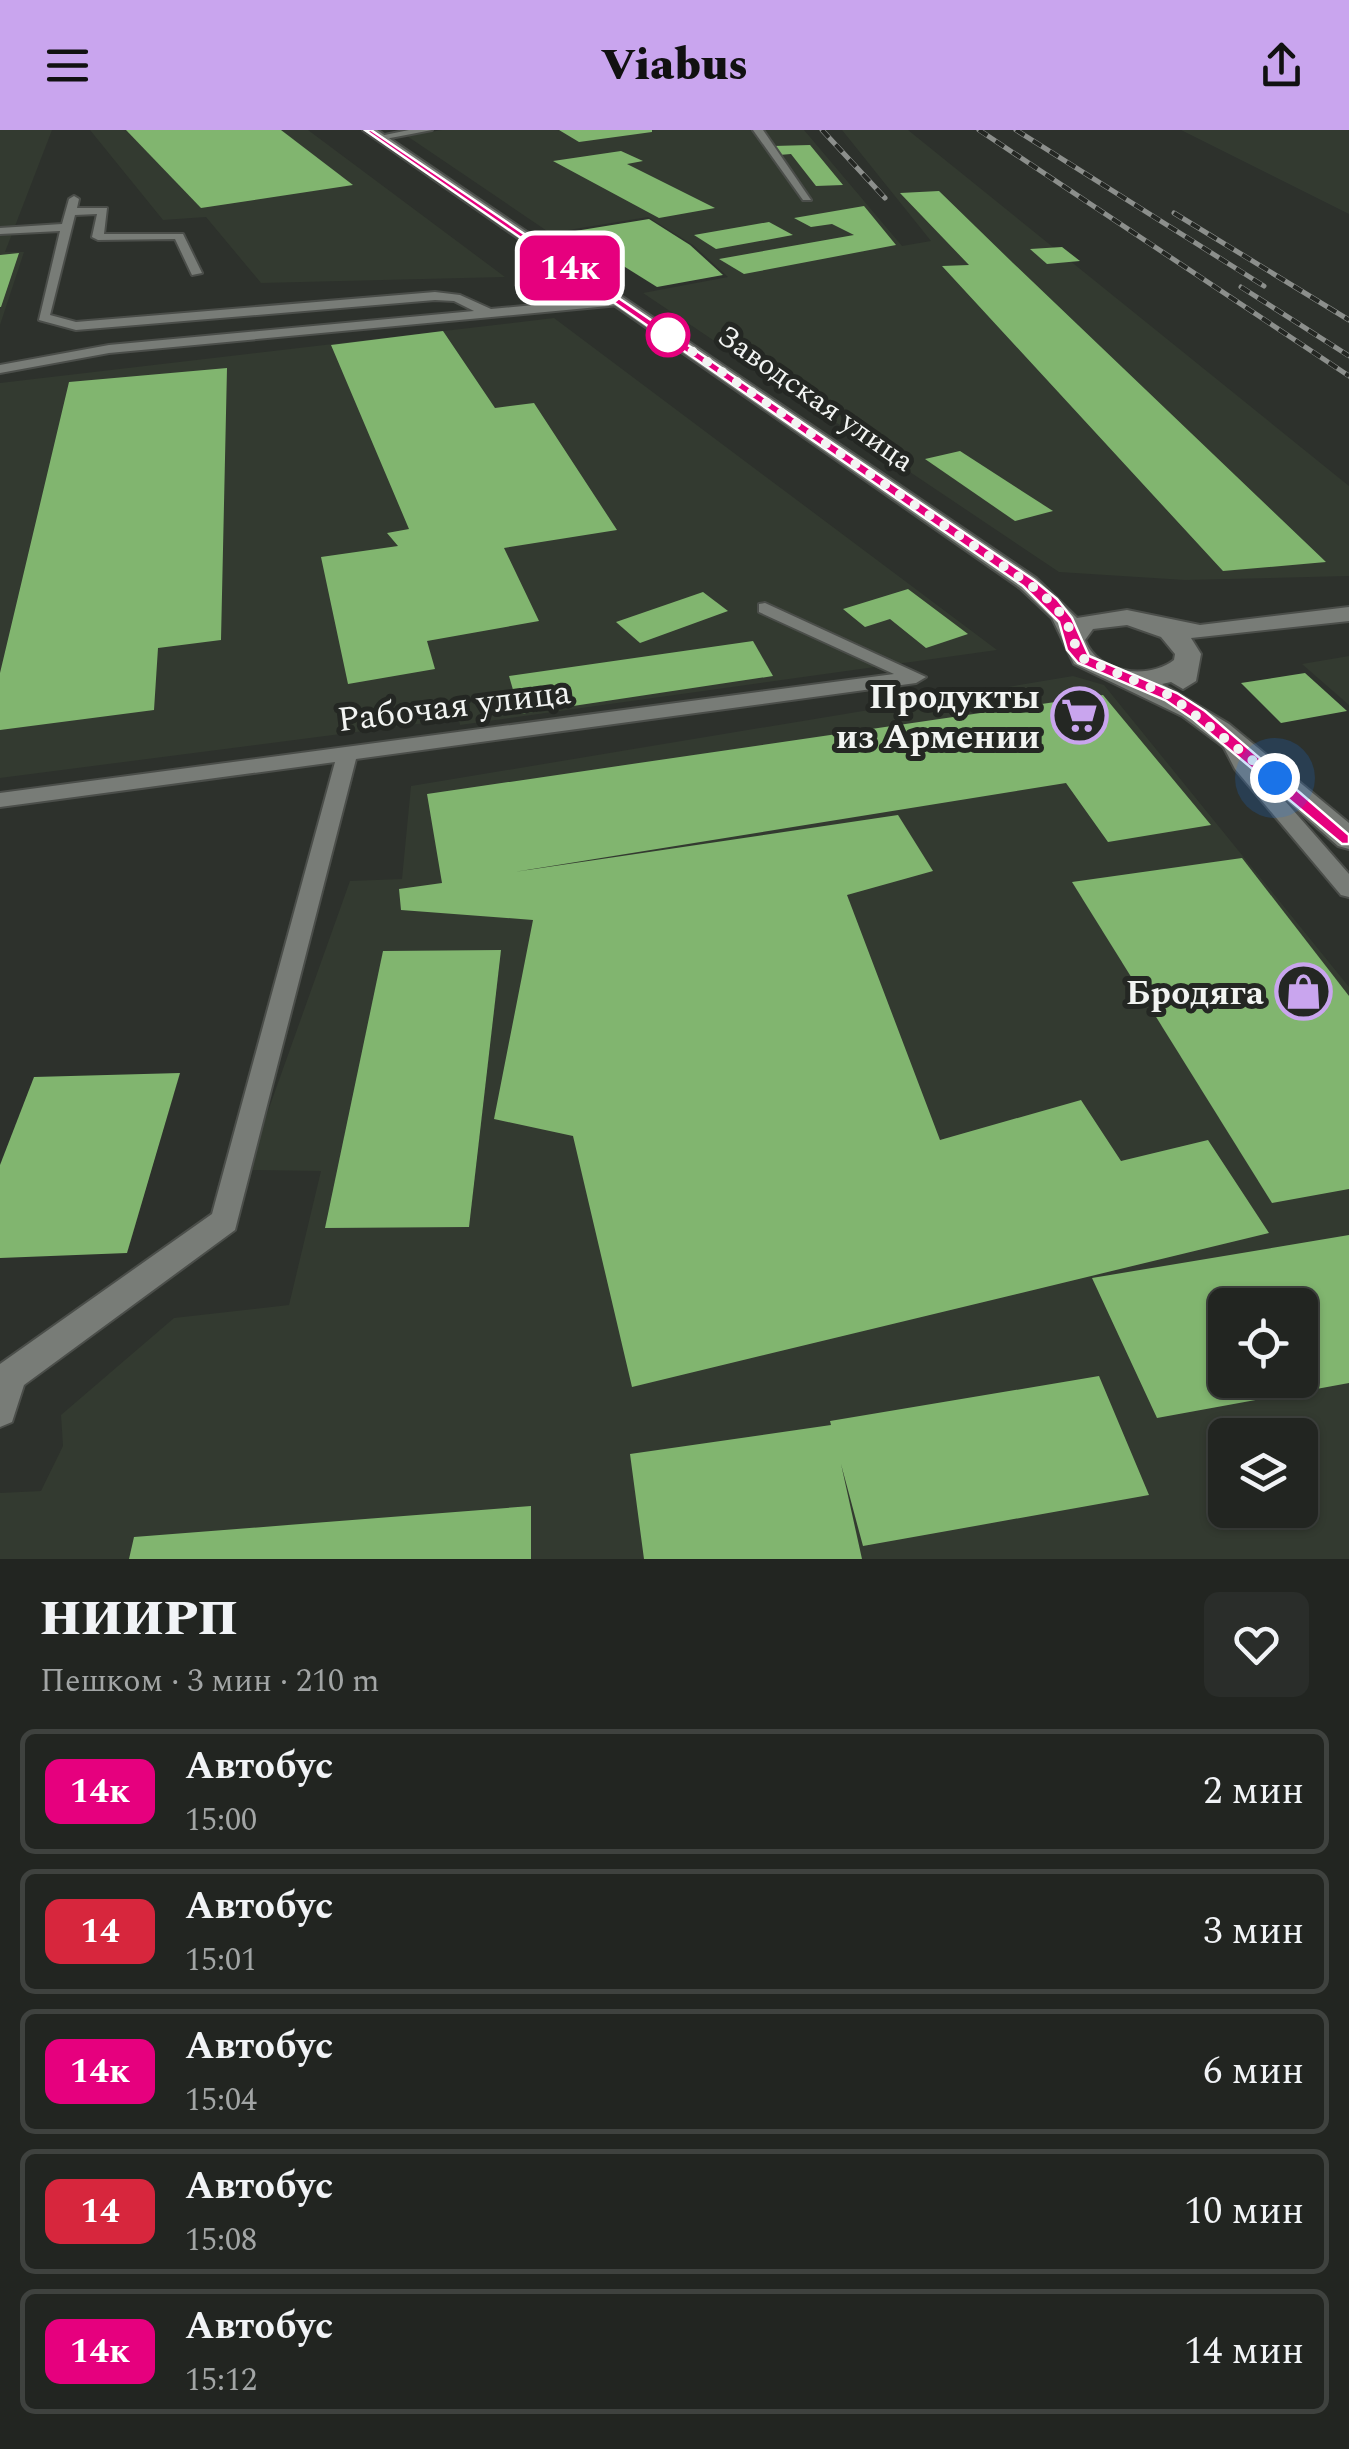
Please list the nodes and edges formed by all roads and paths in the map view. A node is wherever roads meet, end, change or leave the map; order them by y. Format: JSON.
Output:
{"nodes":[{"id":1,"x":427,"y":130,"type":"edge"},
{"id":2,"x":758,"y":130,"type":"edge"},
{"id":3,"x":374,"y":134,"type":"edge"},
{"id":4,"x":807,"y":198,"type":"dead end"},
{"id":5,"x":67,"y":227,"type":"junction"},
{"id":6,"x":0,"y":231,"type":"edge"},
{"id":7,"x":196,"y":273,"type":"dead end"},
{"id":8,"x":619,"y":302,"type":"junction"},
{"id":9,"x":489,"y":313,"type":"junction"},
{"id":10,"x":109,"y":349,"type":"junction"},
{"id":11,"x":0,"y":352,"type":"edge"},
{"id":12,"x":0,"y":369,"type":"edge"},
{"id":13,"x":1028,"y":583,"type":"junction"},
{"id":14,"x":765,"y":608,"type":"dead end"},
{"id":15,"x":1349,"y":614,"type":"edge"},
{"id":16,"x":1128,"y":618,"type":"junction"},
{"id":17,"x":1162,"y":627,"type":"junction"},
{"id":18,"x":1244,"y":628,"type":"junction"},
{"id":19,"x":1073,"y":640,"type":"junction"},
{"id":20,"x":1187,"y":658,"type":"junction"},
{"id":21,"x":1113,"y":674,"type":"junction"},
{"id":22,"x":1199,"y":715,"type":"junction"},
{"id":23,"x":1230,"y":740,"type":"junction"},
{"id":24,"x":348,"y":751,"type":"junction"},
{"id":25,"x":0,"y":800,"type":"edge"},
{"id":26,"x":1349,"y":839,"type":"edge"},
{"id":27,"x":1349,"y":889,"type":"edge"},
{"id":28,"x":5,"y":1379,"type":"edge"},
{"id":29,"x":0,"y":1411,"type":"edge"}],
"edges":[{"from":1,"to":3,"type":"lane"},
{"from":2,"to":4,"type":"lane"},
{"from":3,"to":8,"type":"street","name":"Заводская улица"},
{"from":5,"to":6,"type":"lane"},
{"from":5,"to":7,"type":"lane"},
{"from":5,"to":9,"type":"lane"},
{"from":8,"to":9,"type":"lane"},
{"from":8,"to":13,"type":"street","name":"Заводская улица"},
{"from":9,"to":10,"type":"lane"},
{"from":10,"to":11,"type":"lane"},
{"from":10,"to":12,"type":"lane"},
{"from":13,"to":16,"type":"street","name":"Заводская улица"},
{"from":13,"to":19,"type":"street","name":"Заводская улица"},
{"from":14,"to":24,"type":"lane","name":"Рабочая улица"},
{"from":15,"to":18,"type":"street"},
{"from":16,"to":17,"type":"street","name":"Заводская улица"},
{"from":16,"to":19,"type":"street"},
{"from":17,"to":18,"type":"street","name":"Заводская улица"},
{"from":17,"to":20,"type":"street"},
{"from":18,"to":20,"type":"street"},
{"from":19,"to":21,"type":"street","name":"Заводская улица"},
{"from":20,"to":21,"type":"street"},
{"from":20,"to":22,"type":"street"},
{"from":21,"to":22,"type":"street","name":"Заводская улица"},
{"from":22,"to":23,"type":"street","name":"Заводская улица"},
{"from":23,"to":26,"type":"street","name":"Заводская улица"},
{"from":23,"to":27,"type":"lane"},
{"from":24,"to":25,"type":"lane","name":"Рабочая улица"},
{"from":24,"to":28,"type":"lane"},
{"from":28,"to":29,"type":"lane"}]}
